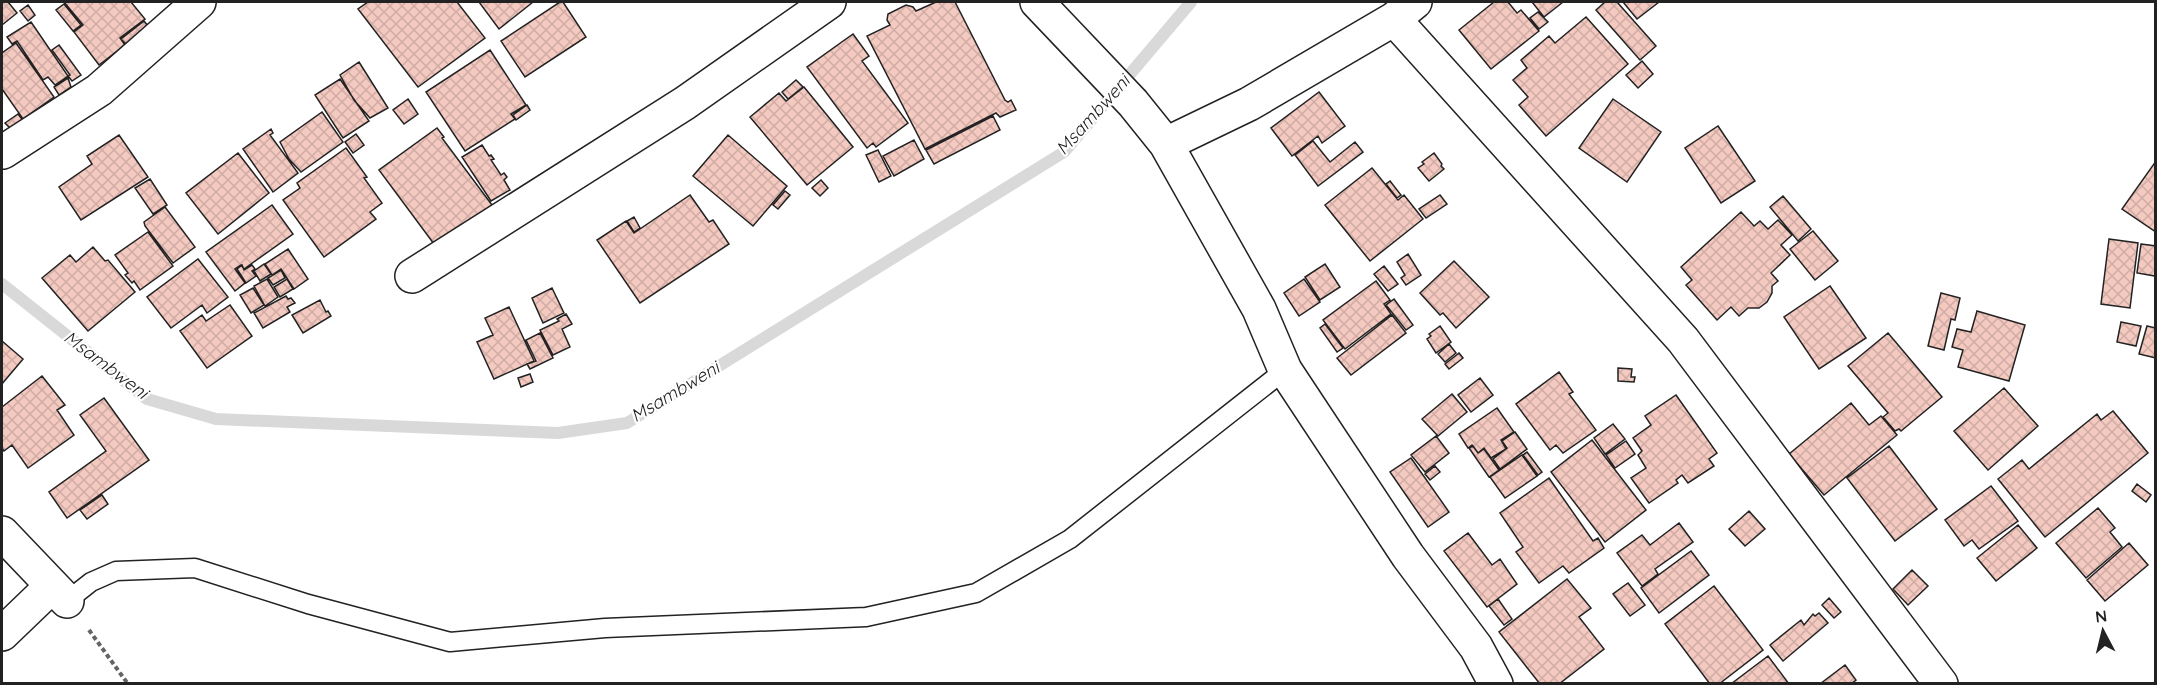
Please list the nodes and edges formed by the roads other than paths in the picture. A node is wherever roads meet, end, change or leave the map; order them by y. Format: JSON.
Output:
{"nodes":[{"id":1,"x":199,"y":2,"type":"edge"},
{"id":2,"x":829,"y":2,"type":"edge"},
{"id":3,"x":1036,"y":2,"type":"edge"},
{"id":4,"x":1404,"y":10,"type":"edge"},
{"id":5,"x":1166,"y":144,"type":"junction"},
{"id":6,"x":3,"y":152,"type":"dead end"},
{"id":7,"x":412,"y":276,"type":"dead end"},
{"id":8,"x":1285,"y":370,"type":"junction"},
{"id":9,"x":2,"y":533,"type":"edge"},
{"id":10,"x":60,"y":593,"type":"junction"},
{"id":11,"x":2,"y":634,"type":"edge"},
{"id":12,"x":1496,"y":684,"type":"edge"},
{"id":13,"x":1941,"y":684,"type":"edge"}],
"edges":[{"from":1,"to":6,"type":"street"},
{"from":2,"to":7,"type":"street"},
{"from":3,"to":5,"type":"street"},
{"from":4,"to":5,"type":"street"},
{"from":4,"to":13,"type":"street"},
{"from":5,"to":8,"type":"street"},
{"from":8,"to":10,"type":"lane"},
{"from":8,"to":12,"type":"street"},
{"from":9,"to":10,"type":"street"},
{"from":10,"to":11,"type":"street"}]}
